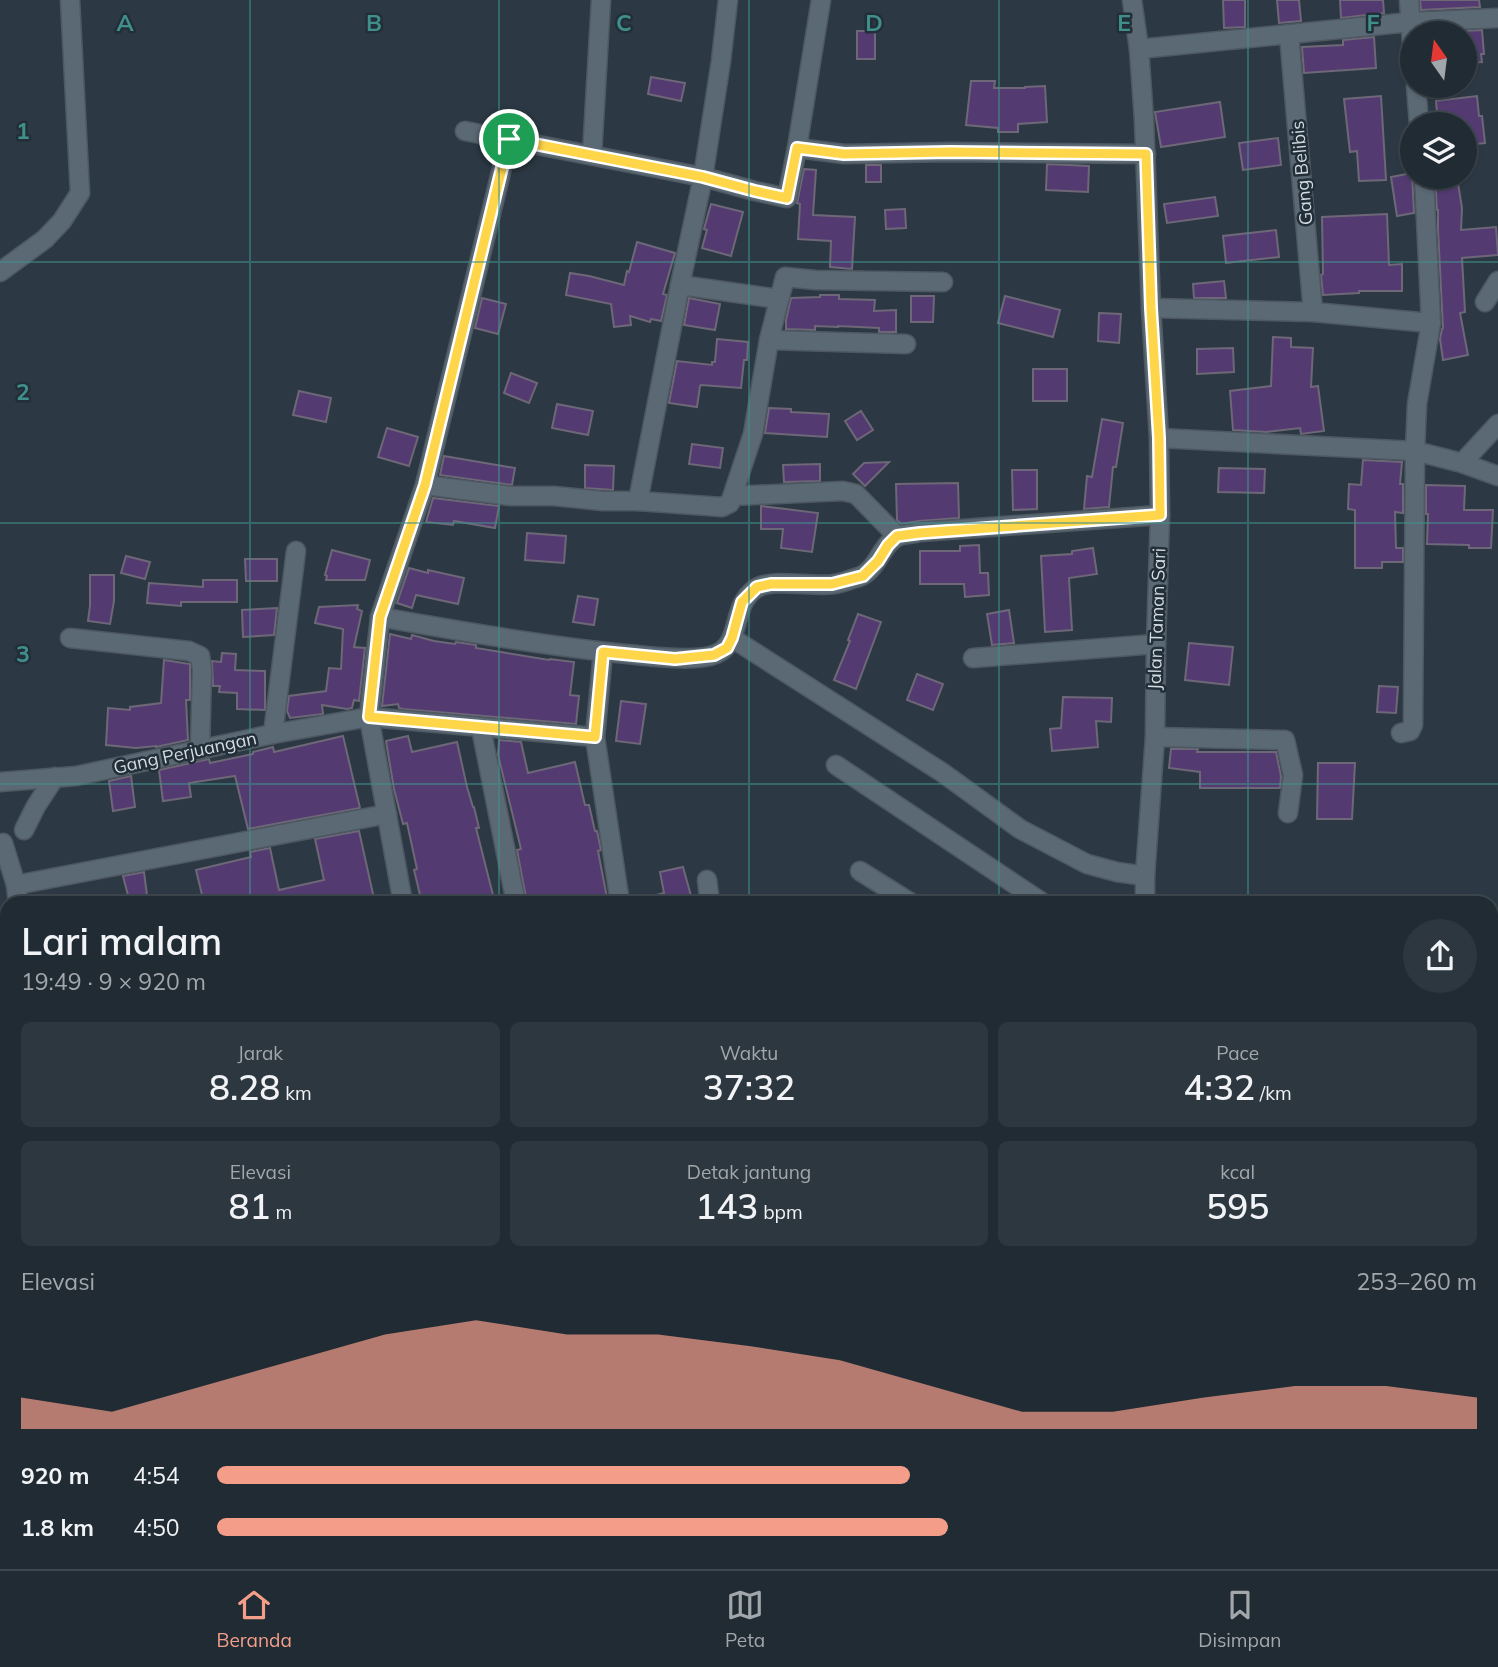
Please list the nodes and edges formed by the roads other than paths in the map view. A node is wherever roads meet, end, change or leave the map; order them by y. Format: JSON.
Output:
{"nodes":[{"id":1,"x":70,"y":0,"type":"edge"},
{"id":2,"x":601,"y":0,"type":"edge"},
{"id":3,"x":728,"y":0,"type":"edge"},
{"id":4,"x":821,"y":0,"type":"edge"},
{"id":5,"x":1132,"y":0,"type":"edge"},
{"id":6,"x":1409,"y":0,"type":"edge"},
{"id":7,"x":1498,"y":18,"type":"edge"},
{"id":8,"x":1410,"y":21,"type":"edge"},
{"id":9,"x":1432,"y":21,"type":"edge"},
{"id":10,"x":1400,"y":23,"type":"edge"},
{"id":11,"x":1289,"y":34,"type":"junction"},
{"id":12,"x":1139,"y":49,"type":"junction"},
{"id":13,"x":465,"y":131,"type":"dead end"},
{"id":14,"x":509,"y":139,"type":"junction"},
{"id":15,"x":797,"y":148,"type":"junction"},
{"id":16,"x":1146,"y":154,"type":"junction"},
{"id":17,"x":592,"y":155,"type":"junction"},
{"id":18,"x":703,"y":177,"type":"junction"},
{"id":19,"x":1425,"y":189,"type":"edge"},
{"id":20,"x":0,"y":272,"type":"edge"},
{"id":21,"x":1498,"y":281,"type":"edge"},
{"id":22,"x":943,"y":282,"type":"dead end"},
{"id":23,"x":680,"y":285,"type":"junction"},
{"id":24,"x":779,"y":299,"type":"junction"},
{"id":25,"x":1485,"y":302,"type":"dead end"},
{"id":26,"x":1151,"y":308,"type":"junction"},
{"id":27,"x":1314,"y":312,"type":"junction"},
{"id":28,"x":1431,"y":323,"type":"junction"},
{"id":29,"x":769,"y":340,"type":"junction"},
{"id":30,"x":906,"y":344,"type":"dead end"},
{"id":31,"x":1498,"y":424,"type":"edge"},
{"id":32,"x":1159,"y":438,"type":"junction"},
{"id":33,"x":1415,"y":451,"type":"junction"},
{"id":34,"x":1462,"y":463,"type":"junction"},
{"id":35,"x":1498,"y":477,"type":"edge"},
{"id":36,"x":425,"y":485,"type":"junction"},
{"id":37,"x":733,"y":496,"type":"junction"},
{"id":38,"x":638,"y":501,"type":"junction"},
{"id":39,"x":1160,"y":515,"type":"junction"},
{"id":40,"x":897,"y":536,"type":"junction"},
{"id":41,"x":296,"y":551,"type":"dead end"},
{"id":42,"x":380,"y":617,"type":"junction"},
{"id":43,"x":70,"y":638,"type":"dead end"},
{"id":44,"x":732,"y":638,"type":"junction"},
{"id":45,"x":1156,"y":645,"type":"junction"},
{"id":46,"x":603,"y":652,"type":"junction"},
{"id":47,"x":973,"y":658,"type":"dead end"},
{"id":48,"x":369,"y":717,"type":"junction"},
{"id":49,"x":481,"y":728,"type":"junction"},
{"id":50,"x":1401,"y":733,"type":"dead end"},
{"id":51,"x":273,"y":734,"type":"junction"},
{"id":52,"x":595,"y":737,"type":"junction"},
{"id":53,"x":1155,"y":737,"type":"junction"},
{"id":54,"x":200,"y":750,"type":"junction"},
{"id":55,"x":836,"y":765,"type":"dead end"},
{"id":56,"x":55,"y":777,"type":"junction"},
{"id":57,"x":0,"y":782,"type":"edge"},
{"id":58,"x":1288,"y":813,"type":"dead end"},
{"id":59,"x":387,"y":814,"type":"junction"},
{"id":60,"x":24,"y":830,"type":"dead end"},
{"id":61,"x":3,"y":843,"type":"dead end"},
{"id":62,"x":860,"y":871,"type":"dead end"},
{"id":63,"x":1145,"y":876,"type":"junction"},
{"id":64,"x":707,"y":880,"type":"dead end"},
{"id":65,"x":17,"y":894,"type":"edge"},
{"id":66,"x":402,"y":896,"type":"edge"},
{"id":67,"x":515,"y":896,"type":"edge"},
{"id":68,"x":619,"y":896,"type":"edge"},
{"id":69,"x":709,"y":896,"type":"edge"},
{"id":70,"x":900,"y":896,"type":"edge"},
{"id":71,"x":1032,"y":896,"type":"edge"},
{"id":72,"x":1145,"y":896,"type":"edge"}],
"edges":[{"from":1,"to":20,"type":"street"},
{"from":2,"to":17,"type":"street"},
{"from":3,"to":18,"type":"street"},
{"from":4,"to":15,"type":"street"},
{"from":5,"to":12,"type":"street","name":"Jalan Taman Sari"},
{"from":6,"to":8,"type":"street"},
{"from":7,"to":9,"type":"street"},
{"from":10,"to":11,"type":"street"},
{"from":11,"to":12,"type":"street"},
{"from":11,"to":27,"type":"street","name":"Gang Belibis"},
{"from":12,"to":16,"type":"street","name":"Jalan Taman Sari"},
{"from":13,"to":14,"type":"street"},
{"from":14,"to":17,"type":"street"},
{"from":14,"to":36,"type":"street"},
{"from":15,"to":16,"type":"street"},
{"from":15,"to":18,"type":"street"},
{"from":16,"to":26,"type":"street","name":"Jalan Taman Sari"},
{"from":17,"to":18,"type":"street"},
{"from":18,"to":23,"type":"street"},
{"from":19,"to":28,"type":"street"},
{"from":21,"to":25,"type":"street"},
{"from":22,"to":24,"type":"street"},
{"from":23,"to":24,"type":"street"},
{"from":23,"to":38,"type":"street"},
{"from":24,"to":29,"type":"street"},
{"from":26,"to":27,"type":"street"},
{"from":26,"to":32,"type":"street","name":"Jalan Taman Sari"},
{"from":27,"to":28,"type":"street"},
{"from":28,"to":33,"type":"street"},
{"from":29,"to":30,"type":"street"},
{"from":29,"to":37,"type":"street"},
{"from":31,"to":34,"type":"street"},
{"from":32,"to":33,"type":"street"},
{"from":32,"to":39,"type":"street","name":"Jalan Taman Sari"},
{"from":33,"to":34,"type":"street"},
{"from":33,"to":50,"type":"street"},
{"from":34,"to":35,"type":"street"},
{"from":36,"to":38,"type":"street"},
{"from":36,"to":42,"type":"street"},
{"from":37,"to":38,"type":"street"},
{"from":37,"to":40,"type":"street"},
{"from":39,"to":40,"type":"street"},
{"from":39,"to":45,"type":"street","name":"Jalan Taman Sari"},
{"from":40,"to":44,"type":"street"},
{"from":41,"to":51,"type":"street"},
{"from":42,"to":46,"type":"street"},
{"from":42,"to":48,"type":"street"},
{"from":43,"to":54,"type":"street"},
{"from":44,"to":46,"type":"street"},
{"from":44,"to":63,"type":"street"},
{"from":45,"to":47,"type":"street"},
{"from":45,"to":53,"type":"street","name":"Jalan Taman Sari"},
{"from":46,"to":52,"type":"street"},
{"from":48,"to":49,"type":"street","name":"Gang Perjuangan"},
{"from":48,"to":51,"type":"street","name":"Gang Perjuangan"},
{"from":48,"to":59,"type":"street"},
{"from":49,"to":52,"type":"street","name":"Gang Perjuangan"},
{"from":49,"to":67,"type":"street"},
{"from":51,"to":54,"type":"street","name":"Gang Perjuangan"},
{"from":52,"to":68,"type":"street"},
{"from":53,"to":58,"type":"street"},
{"from":53,"to":63,"type":"street","name":"Jalan Taman Sari"},
{"from":54,"to":56,"type":"street","name":"Gang Perjuangan"},
{"from":55,"to":71,"type":"street"},
{"from":56,"to":57,"type":"street","name":"Gang Perjuangan"},
{"from":56,"to":60,"type":"street"},
{"from":59,"to":65,"type":"street"},
{"from":59,"to":66,"type":"street"},
{"from":61,"to":65,"type":"street"},
{"from":62,"to":70,"type":"street"},
{"from":63,"to":72,"type":"street","name":"Jalan Taman Sari"},
{"from":64,"to":69,"type":"street"}]}
